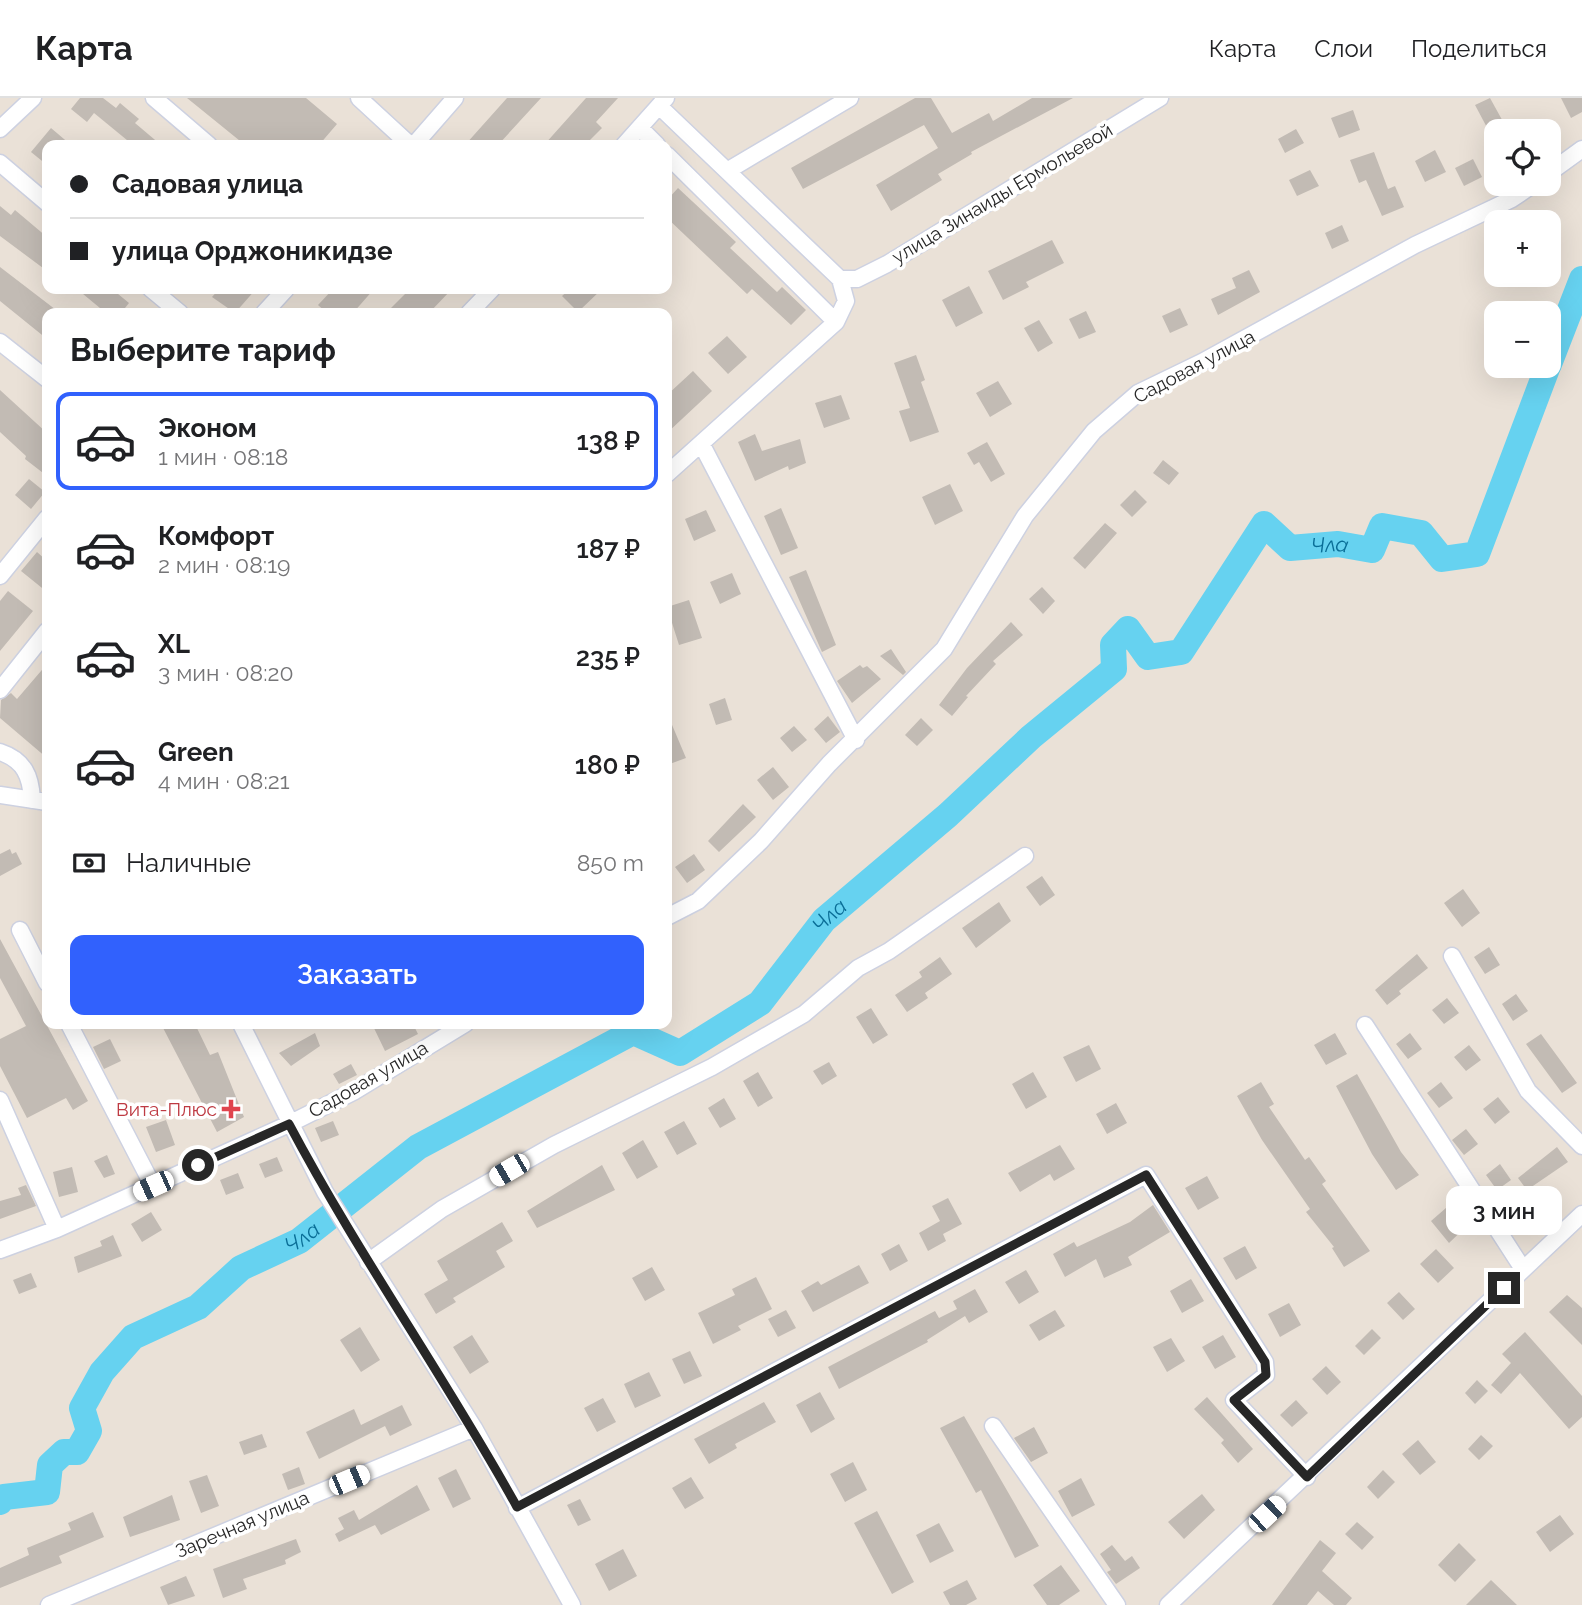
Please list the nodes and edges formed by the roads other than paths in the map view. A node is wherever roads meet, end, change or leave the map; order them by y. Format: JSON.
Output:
{"nodes":[{"id":1,"x":33,"y":98,"type":"edge"},
{"id":2,"x":154,"y":98,"type":"edge"},
{"id":3,"x":359,"y":98,"type":"edge"},
{"id":4,"x":456,"y":98,"type":"edge"},
{"id":5,"x":850,"y":98,"type":"edge"},
{"id":6,"x":1160,"y":98,"type":"edge"},
{"id":7,"x":663,"y":102,"type":"edge"},
{"id":8,"x":640,"y":128,"type":"junction"},
{"id":9,"x":0,"y":129,"type":"edge"},
{"id":10,"x":203,"y":140,"type":"edge"},
{"id":11,"x":406,"y":140,"type":"edge"},
{"id":12,"x":417,"y":140,"type":"edge"},
{"id":13,"x":629,"y":140,"type":"edge"},
{"id":14,"x":652,"y":140,"type":"edge"},
{"id":15,"x":1582,"y":149,"type":"edge"},
{"id":16,"x":672,"y":160,"type":"edge"},
{"id":17,"x":0,"y":163,"type":"edge"},
{"id":18,"x":1561,"y":164,"type":"edge"},
{"id":19,"x":727,"y":170,"type":"junction"},
{"id":20,"x":1516,"y":196,"type":"edge"},
{"id":21,"x":42,"y":199,"type":"edge"},
{"id":22,"x":840,"y":279,"type":"junction"},
{"id":23,"x":157,"y":294,"type":"edge"},
{"id":24,"x":281,"y":294,"type":"edge"},
{"id":25,"x":487,"y":294,"type":"edge"},
{"id":26,"x":174,"y":308,"type":"edge"},
{"id":27,"x":269,"y":308,"type":"edge"},
{"id":28,"x":474,"y":308,"type":"edge"},
{"id":29,"x":836,"y":322,"type":"junction"},
{"id":30,"x":0,"y":342,"type":"edge"},
{"id":31,"x":42,"y":375,"type":"edge"},
{"id":32,"x":702,"y":445,"type":"junction"},
{"id":33,"x":672,"y":470,"type":"edge"},
{"id":34,"x":42,"y":524,"type":"edge"},
{"id":35,"x":0,"y":576,"type":"edge"},
{"id":36,"x":42,"y":637,"type":"edge"},
{"id":37,"x":0,"y":690,"type":"edge"},
{"id":38,"x":856,"y":740,"type":"junction"},
{"id":39,"x":0,"y":752,"type":"edge"},
{"id":40,"x":0,"y":795,"type":"edge"},
{"id":41,"x":40,"y":801,"type":"edge"},
{"id":42,"x":1025,"y":856,"type":"dead end"},
{"id":43,"x":672,"y":914,"type":"edge"},
{"id":44,"x":20,"y":930,"type":"dead end"},
{"id":45,"x":1452,"y":956,"type":"dead end"},
{"id":46,"x":42,"y":973,"type":"edge"},
{"id":47,"x":1364,"y":1025,"type":"dead end"},
{"id":48,"x":72,"y":1029,"type":"edge"},
{"id":49,"x":243,"y":1029,"type":"edge"},
{"id":50,"x":457,"y":1029,"type":"edge"},
{"id":51,"x":0,"y":1100,"type":"edge"},
{"id":52,"x":289,"y":1124,"type":"junction"},
{"id":53,"x":1582,"y":1146,"type":"edge"},
{"id":54,"x":153,"y":1186,"type":"junction"},
{"id":55,"x":1582,"y":1213,"type":"edge"},
{"id":56,"x":57,"y":1228,"type":"junction"},
{"id":57,"x":0,"y":1250,"type":"edge"},
{"id":58,"x":368,"y":1262,"type":"junction"},
{"id":59,"x":1523,"y":1269,"type":"junction"},
{"id":60,"x":993,"y":1426,"type":"dead end"},
{"id":61,"x":474,"y":1428,"type":"junction"},
{"id":62,"x":1307,"y":1477,"type":"junction"},
{"id":63,"x":517,"y":1507,"type":"junction"},
{"id":64,"x":49,"y":1605,"type":"edge"},
{"id":65,"x":572,"y":1605,"type":"edge"},
{"id":66,"x":1117,"y":1605,"type":"edge"},
{"id":67,"x":1168,"y":1605,"type":"edge"}],
"edges":[{"from":1,"to":9,"type":"street"},
{"from":2,"to":10,"type":"street"},
{"from":3,"to":11,"type":"street"},
{"from":4,"to":12,"type":"street"},
{"from":5,"to":19,"type":"street"},
{"from":6,"to":22,"type":"street","name":"улица Зинаиды Ермольевой"},
{"from":7,"to":8,"type":"street"},
{"from":7,"to":19,"type":"street"},
{"from":8,"to":13,"type":"street"},
{"from":8,"to":14,"type":"street"},
{"from":15,"to":18,"type":"street"},
{"from":16,"to":29,"type":"street"},
{"from":17,"to":21,"type":"street"},
{"from":19,"to":22,"type":"street"},
{"from":20,"to":38,"type":"street","name":"Садовая улица"},
{"from":22,"to":29,"type":"street"},
{"from":23,"to":26,"type":"street"},
{"from":24,"to":27,"type":"street"},
{"from":25,"to":28,"type":"street"},
{"from":29,"to":32,"type":"street"},
{"from":30,"to":31,"type":"street"},
{"from":32,"to":33,"type":"street"},
{"from":32,"to":38,"type":"street"},
{"from":34,"to":35,"type":"street"},
{"from":36,"to":37,"type":"street"},
{"from":38,"to":43,"type":"street","name":"Садовая улица"},
{"from":39,"to":41,"type":"street"},
{"from":40,"to":41,"type":"street"},
{"from":42,"to":58,"type":"street"},
{"from":44,"to":46,"type":"street"},
{"from":45,"to":53,"type":"street"},
{"from":47,"to":59,"type":"street"},
{"from":48,"to":54,"type":"street"},
{"from":49,"to":52,"type":"street"},
{"from":50,"to":52,"type":"street","name":"Садовая улица"},
{"from":51,"to":56,"type":"street"},
{"from":52,"to":54,"type":"street","name":"Садовая улица"},
{"from":52,"to":58,"type":"street"},
{"from":54,"to":56,"type":"street","name":"Садовая улица"},
{"from":55,"to":59,"type":"street"},
{"from":56,"to":57,"type":"street","name":"Садовая улица"},
{"from":58,"to":61,"type":"street"},
{"from":59,"to":62,"type":"street"},
{"from":60,"to":66,"type":"street"},
{"from":61,"to":63,"type":"street"},
{"from":61,"to":64,"type":"street","name":"Заречная улица"},
{"from":62,"to":63,"type":"street"},
{"from":62,"to":67,"type":"street"},
{"from":63,"to":65,"type":"street"}]}
